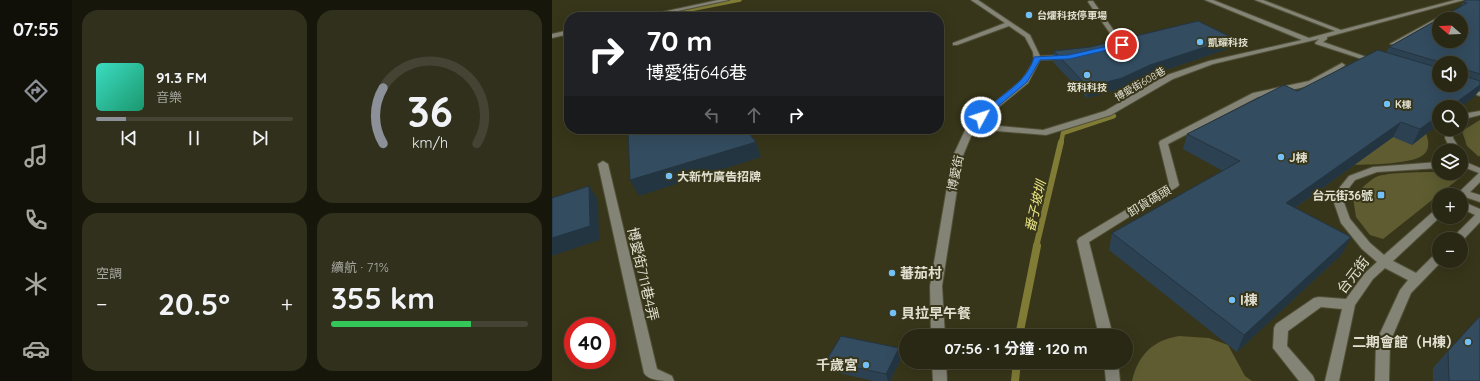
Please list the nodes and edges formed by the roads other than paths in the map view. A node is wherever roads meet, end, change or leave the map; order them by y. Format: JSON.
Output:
{"nodes":[{"id":1,"x":726,"y":0,"type":"edge"},
{"id":2,"x":974,"y":0,"type":"edge"},
{"id":3,"x":1208,"y":0,"type":"edge"},
{"id":4,"x":1258,"y":0,"type":"edge"},
{"id":5,"x":1461,"y":0,"type":"edge"},
{"id":6,"x":1091,"y":2,"type":"dead end"},
{"id":7,"x":667,"y":12,"type":"edge"},
{"id":8,"x":1432,"y":23,"type":"edge"},
{"id":9,"x":1008,"y":24,"type":"junction"},
{"id":10,"x":1342,"y":32,"type":"junction"},
{"id":11,"x":564,"y":33,"type":"edge"},
{"id":12,"x":1332,"y":34,"type":"junction"},
{"id":13,"x":552,"y":36,"type":"edge"},
{"id":14,"x":1309,"y":40,"type":"junction"},
{"id":15,"x":1129,"y":43,"type":"edge"},
{"id":16,"x":955,"y":44,"type":"dead end"},
{"id":17,"x":1393,"y":44,"type":"edge"},
{"id":18,"x":1122,"y":45,"type":"junction"},
{"id":19,"x":1114,"y":47,"type":"edge"},
{"id":20,"x":1076,"y":56,"type":"edge"},
{"id":21,"x":1037,"y":58,"type":"junction"},
{"id":22,"x":1342,"y":65,"type":"dead end"},
{"id":23,"x":1386,"y":65,"type":"edge"},
{"id":24,"x":1468,"y":90,"type":"edge"},
{"id":25,"x":1480,"y":94,"type":"edge"},
{"id":26,"x":1480,"y":113,"type":"edge"},
{"id":27,"x":1468,"y":115,"type":"edge"},
{"id":28,"x":971,"y":126,"type":"junction"},
{"id":29,"x":603,"y":164,"type":"dead end"},
{"id":30,"x":1432,"y":165,"type":"edge"},
{"id":31,"x":1468,"y":166,"type":"edge"},
{"id":32,"x":1480,"y":171,"type":"edge"},
{"id":33,"x":1480,"y":176,"type":"edge"},
{"id":34,"x":1468,"y":188,"type":"edge"},
{"id":35,"x":1468,"y":196,"type":"edge"},
{"id":36,"x":1480,"y":199,"type":"edge"},
{"id":37,"x":1468,"y":207,"type":"edge"},
{"id":38,"x":1480,"y":213,"type":"edge"},
{"id":39,"x":1480,"y":216,"type":"edge"},
{"id":40,"x":1432,"y":218,"type":"edge"},
{"id":41,"x":1464,"y":232,"type":"edge"},
{"id":42,"x":1384,"y":262,"type":"junction"},
{"id":43,"x":1432,"y":264,"type":"edge"},
{"id":44,"x":1418,"y":279,"type":"junction"},
{"id":45,"x":1349,"y":304,"type":"junction"},
{"id":46,"x":938,"y":329,"type":"edge"},
{"id":47,"x":1104,"y":329,"type":"edge"},
{"id":48,"x":939,"y":369,"type":"edge"},
{"id":49,"x":1112,"y":369,"type":"edge"},
{"id":50,"x":667,"y":381,"type":"edge"},
{"id":51,"x":940,"y":381,"type":"edge"},
{"id":52,"x":1113,"y":381,"type":"edge"},
{"id":53,"x":1308,"y":381,"type":"edge"},
{"id":54,"x":1332,"y":381,"type":"edge"},
{"id":55,"x":1382,"y":381,"type":"edge"}],
"edges":[{"from":1,"to":7,"type":"street"},
{"from":2,"to":9,"type":"street"},
{"from":3,"to":14,"type":"street"},
{"from":4,"to":10,"type":"street"},
{"from":5,"to":10,"type":"street","name":"博愛街608巷"},
{"from":6,"to":18,"type":"street"},
{"from":8,"to":17,"type":"street"},
{"from":9,"to":16,"type":"street"},
{"from":9,"to":21,"type":"street"},
{"from":10,"to":12,"type":"street","name":"博愛街608巷"},
{"from":11,"to":13,"type":"street"},
{"from":12,"to":14,"type":"street","name":"博愛街608巷"},
{"from":12,"to":23,"type":"street"},
{"from":14,"to":28,"type":"street","name":"博愛街608巷"},
{"from":15,"to":18,"type":"street"},
{"from":18,"to":19,"type":"street"},
{"from":20,"to":21,"type":"street"},
{"from":21,"to":28,"type":"street","name":"博愛街"},
{"from":22,"to":47,"type":"street","name":"卸貨碼頭"},
{"from":24,"to":25,"type":"street"},
{"from":26,"to":27,"type":"street"},
{"from":28,"to":46,"type":"street","name":"博愛街"},
{"from":29,"to":50,"type":"street","name":"博愛街711巷4弄"},
{"from":30,"to":42,"type":"street"},
{"from":31,"to":32,"type":"street"},
{"from":33,"to":34,"type":"street"},
{"from":35,"to":36,"type":"street"},
{"from":37,"to":38,"type":"street"},
{"from":39,"to":41,"type":"street"},
{"from":40,"to":42,"type":"street","name":"台元街"},
{"from":42,"to":44,"type":"street"},
{"from":42,"to":45,"type":"street","name":"台元街"},
{"from":43,"to":44,"type":"street"},
{"from":44,"to":55,"type":"street"},
{"from":45,"to":53,"type":"street"},
{"from":45,"to":54,"type":"street","name":"台元街"},
{"from":48,"to":51,"type":"street"},
{"from":49,"to":52,"type":"street"}]}
